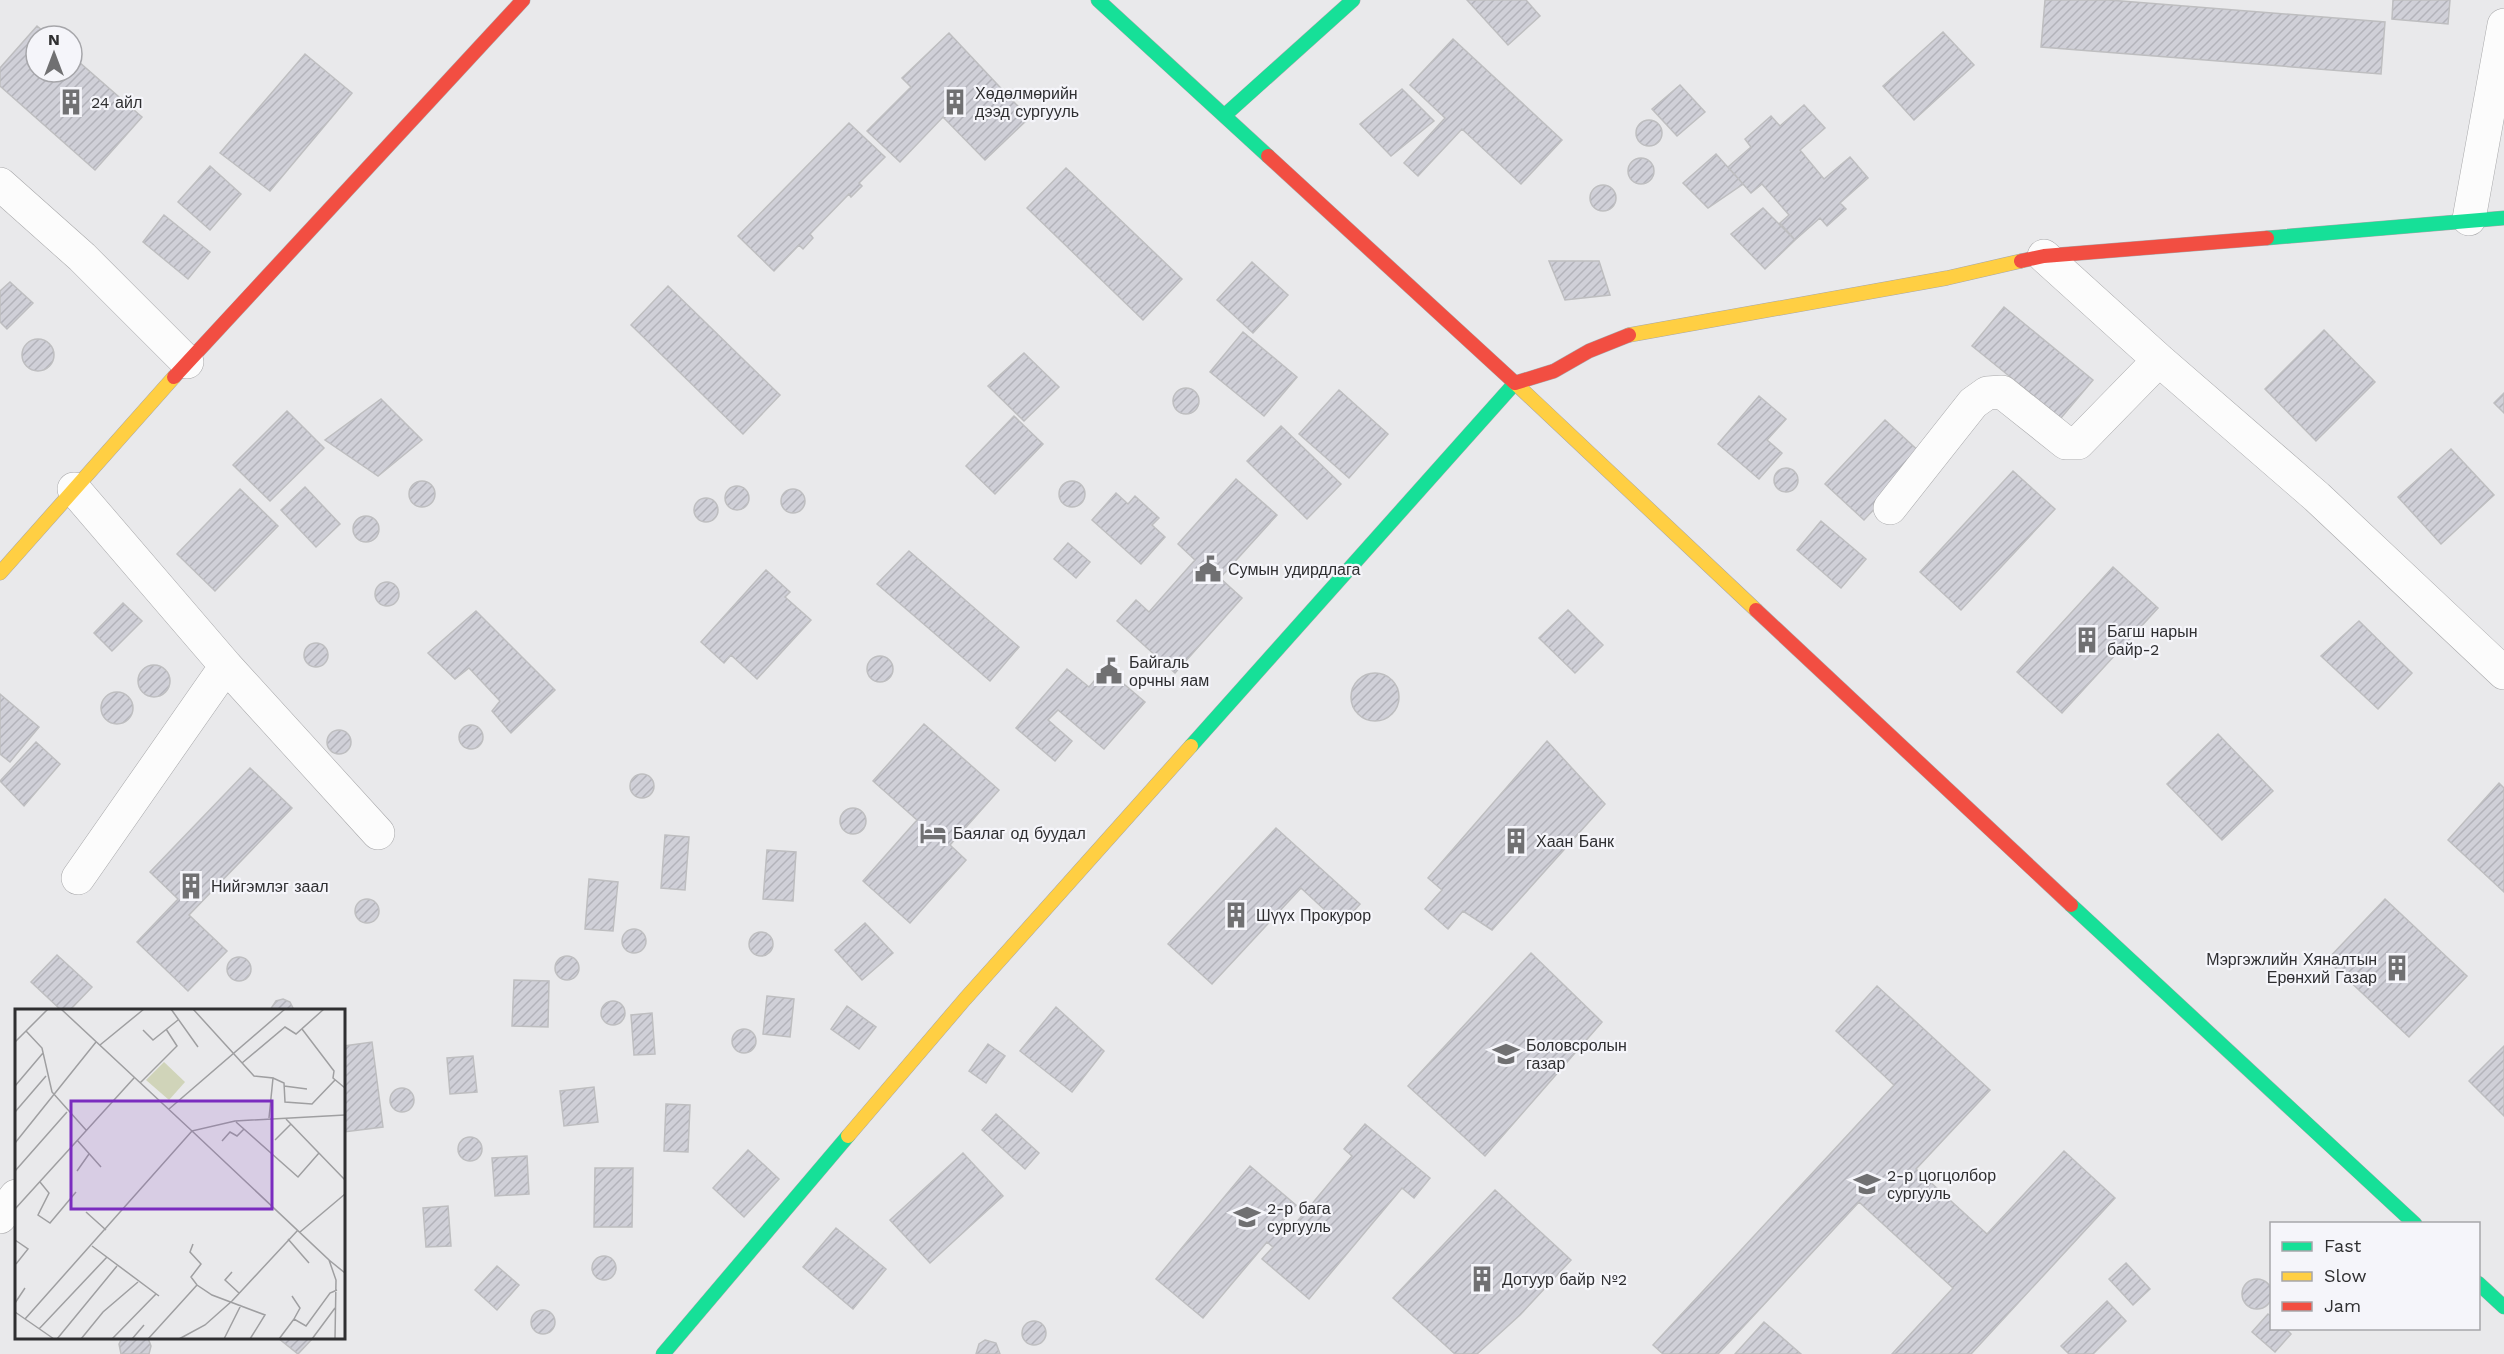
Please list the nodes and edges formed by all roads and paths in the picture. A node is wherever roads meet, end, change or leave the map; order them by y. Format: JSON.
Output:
{"nodes":[{"id":1,"x":523,"y":0,"type":"edge"},
{"id":2,"x":1098,"y":0,"type":"edge"},
{"id":3,"x":1353,"y":0,"type":"edge"},
{"id":4,"x":2504,"y":25,"type":"edge"},
{"id":5,"x":1225,"y":115,"type":"junction"},
{"id":6,"x":0,"y":184,"type":"edge"},
{"id":7,"x":2504,"y":218,"type":"edge"},
{"id":8,"x":2469,"y":219,"type":"junction"},
{"id":9,"x":2044,"y":256,"type":"junction"},
{"id":10,"x":2159,"y":360,"type":"junction"},
{"id":11,"x":187,"y":362,"type":"junction"},
{"id":12,"x":1515,"y":383,"type":"junction"},
{"id":13,"x":74,"y":489,"type":"junction"},
{"id":14,"x":1890,"y":508,"type":"dead end"},
{"id":15,"x":0,"y":573,"type":"edge"},
{"id":16,"x":226,"y":666,"type":"junction"},
{"id":17,"x":2504,"y":673,"type":"edge"},
{"id":18,"x":378,"y":833,"type":"dead end"},
{"id":19,"x":78,"y":878,"type":"dead end"},
{"id":20,"x":15,"y":1197,"type":"edge"},
{"id":21,"x":0,"y":1217,"type":"edge"},
{"id":22,"x":2413,"y":1222,"type":"edge"},
{"id":23,"x":2480,"y":1285,"type":"edge"},
{"id":24,"x":2504,"y":1307,"type":"edge"},
{"id":25,"x":663,"y":1354,"type":"edge"}],
"edges":[{"from":1,"to":11,"type":"main road"},
{"from":2,"to":5,"type":"main road"},
{"from":3,"to":5,"type":"main road"},
{"from":4,"to":8,"type":"street"},
{"from":5,"to":12,"type":"main road"},
{"from":6,"to":11,"type":"street"},
{"from":7,"to":8,"type":"main road"},
{"from":8,"to":9,"type":"main road"},
{"from":9,"to":10,"type":"street"},
{"from":9,"to":12,"type":"main road"},
{"from":10,"to":14,"type":"street"},
{"from":10,"to":17,"type":"street"},
{"from":11,"to":13,"type":"main road"},
{"from":12,"to":22,"type":"main road"},
{"from":12,"to":25,"type":"main road"},
{"from":13,"to":15,"type":"main road"},
{"from":13,"to":16,"type":"street"},
{"from":16,"to":18,"type":"street"},
{"from":16,"to":19,"type":"street"},
{"from":20,"to":21,"type":"street"},
{"from":23,"to":24,"type":"main road"}]}
